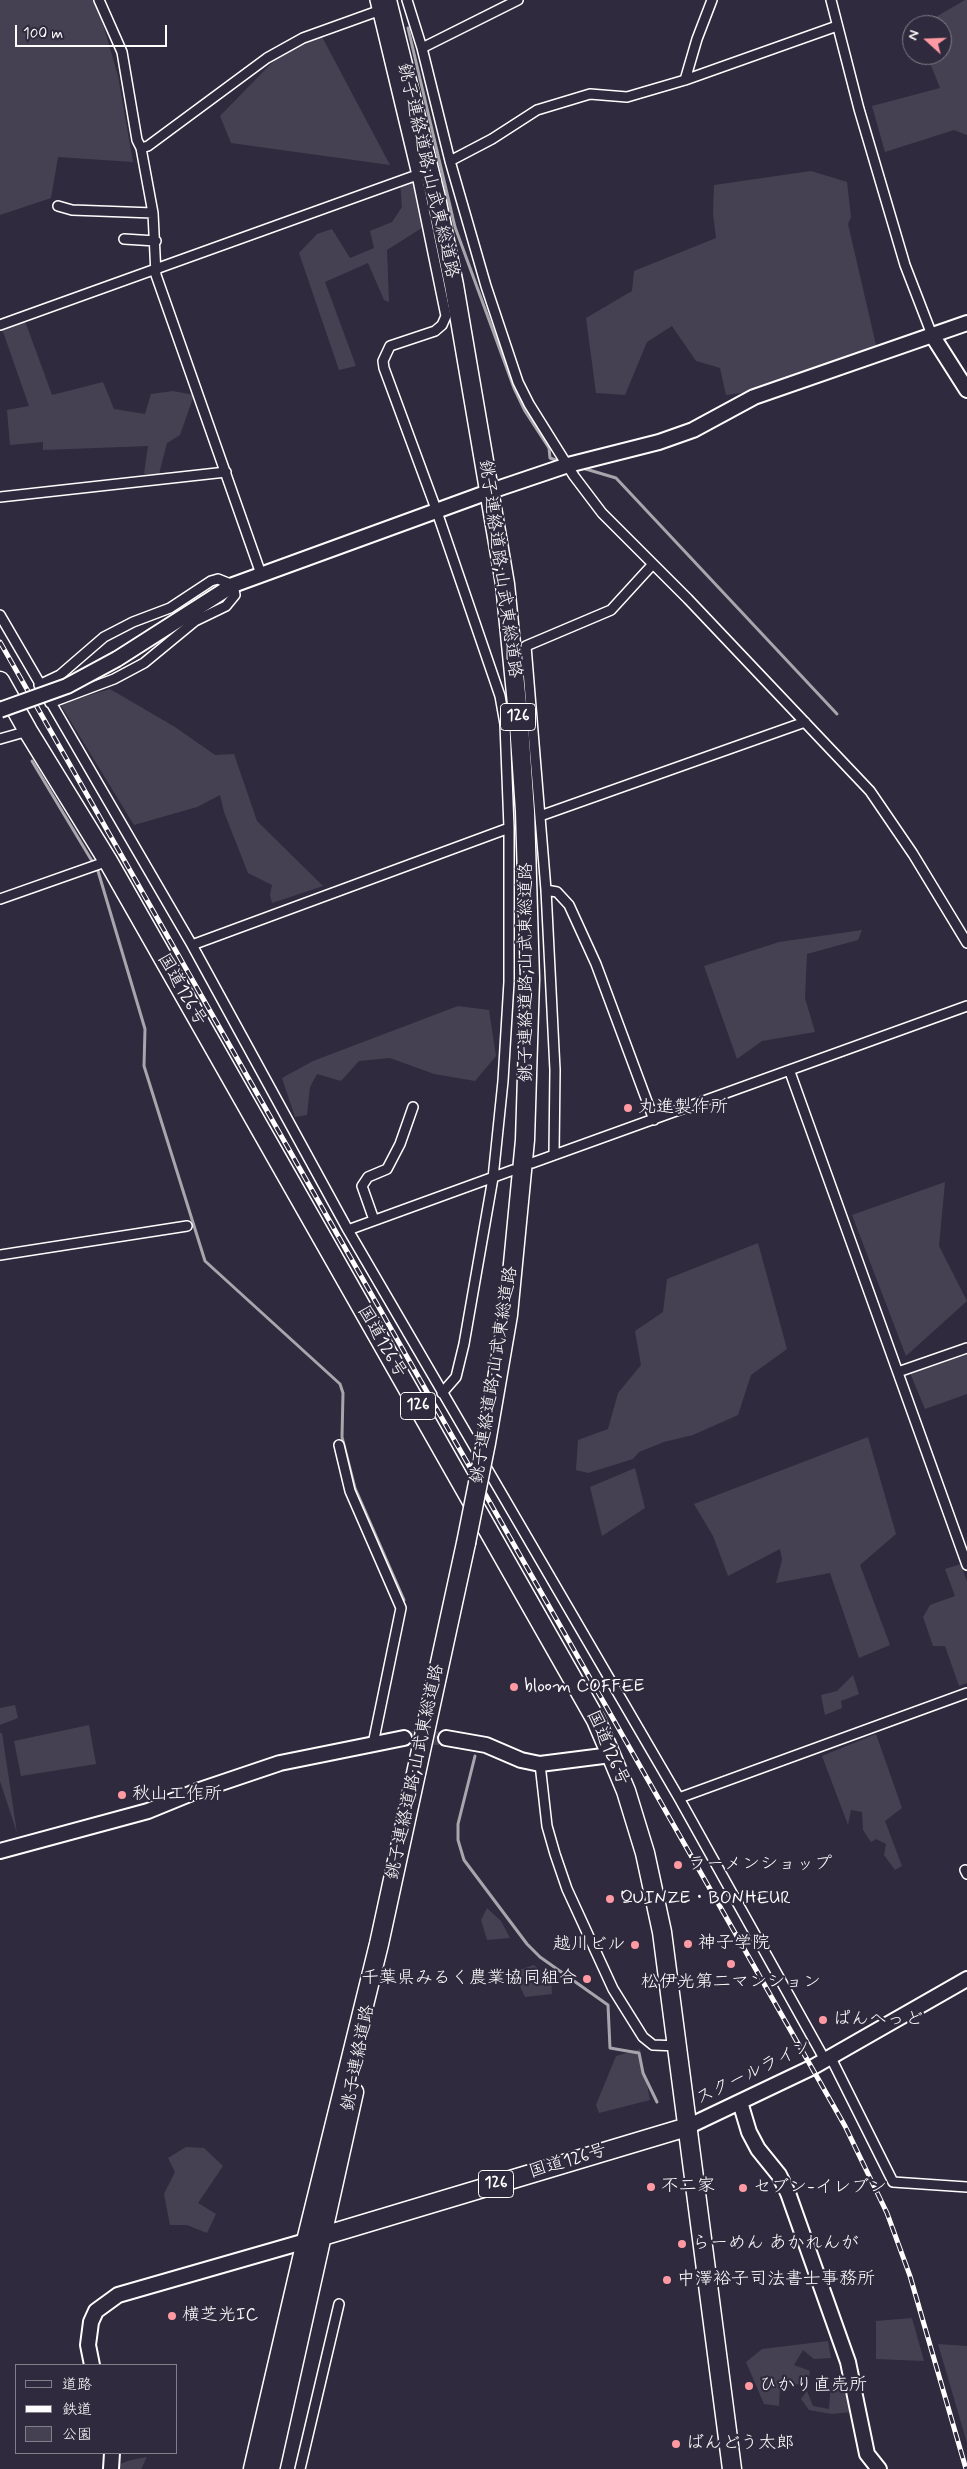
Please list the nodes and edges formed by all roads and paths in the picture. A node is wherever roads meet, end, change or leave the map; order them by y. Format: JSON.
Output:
{"nodes":[{"id":1,"x":99,"y":0,"type":"edge"},
{"id":2,"x":375,"y":0,"type":"edge"},
{"id":3,"x":407,"y":0,"type":"edge"},
{"id":4,"x":518,"y":0,"type":"edge"},
{"id":5,"x":712,"y":0,"type":"edge"},
{"id":6,"x":831,"y":0,"type":"edge"},
{"id":7,"x":383,"y":6,"type":"edge"},
{"id":8,"x":837,"y":26,"type":"junction"},
{"id":9,"x":422,"y":48,"type":"junction"},
{"id":10,"x":685,"y":80,"type":"junction"},
{"id":11,"x":141,"y":148,"type":"junction"},
{"id":12,"x":450,"y":161,"type":"junction"},
{"id":13,"x":417,"y":175,"type":"junction"},
{"id":14,"x":58,"y":206,"type":"dead end"},
{"id":15,"x":153,"y":213,"type":"junction"},
{"id":16,"x":124,"y":239,"type":"dead end"},
{"id":17,"x":156,"y":241,"type":"junction"},
{"id":18,"x":156,"y":269,"type":"junction"},
{"id":19,"x":967,"y":323,"type":"edge"},
{"id":20,"x":0,"y":325,"type":"edge"},
{"id":21,"x":932,"y":335,"type":"junction"},
{"id":22,"x":967,"y":390,"type":"edge"},
{"id":23,"x":568,"y":465,"type":"junction"},
{"id":24,"x":226,"y":472,"type":"junction"},
{"id":25,"x":491,"y":491,"type":"junction"},
{"id":26,"x":0,"y":497,"type":"edge"},
{"id":27,"x":436,"y":509,"type":"junction"},
{"id":28,"x":653,"y":564,"type":"junction"},
{"id":29,"x":261,"y":574,"type":"junction"},
{"id":30,"x":233,"y":585,"type":"junction"},
{"id":31,"x":0,"y":615,"type":"edge"},
{"id":32,"x":0,"y":681,"type":"edge"},
{"id":33,"x":39,"y":685,"type":"junction"},
{"id":34,"x":50,"y":703,"type":"junction"},
{"id":35,"x":0,"y":710,"type":"edge"},
{"id":36,"x":805,"y":722,"type":"junction"},
{"id":37,"x":28,"y":731,"type":"junction"},
{"id":38,"x":0,"y":739,"type":"edge"},
{"id":39,"x":540,"y":816,"type":"junction"},
{"id":40,"x":509,"y":828,"type":"junction"},
{"id":41,"x":98,"y":865,"type":"junction"},
{"id":42,"x":546,"y":890,"type":"junction"},
{"id":43,"x":0,"y":899,"type":"edge"},
{"id":44,"x":967,"y":943,"type":"edge"},
{"id":45,"x":192,"y":944,"type":"junction"},
{"id":46,"x":967,"y":1006,"type":"edge"},
{"id":47,"x":790,"y":1072,"type":"junction"},
{"id":48,"x":414,"y":1107,"type":"dead end"},
{"id":49,"x":654,"y":1120,"type":"junction"},
{"id":50,"x":554,"y":1154,"type":"junction"},
{"id":51,"x":532,"y":1164,"type":"dead end"},
{"id":52,"x":513,"y":1170,"type":"dead end"},
{"id":53,"x":493,"y":1178,"type":"junction"},
{"id":54,"x":374,"y":1220,"type":"junction"},
{"id":55,"x":187,"y":1226,"type":"dead end"},
{"id":56,"x":348,"y":1230,"type":"junction"},
{"id":57,"x":0,"y":1255,"type":"edge"},
{"id":58,"x":967,"y":1348,"type":"edge"},
{"id":59,"x":898,"y":1372,"type":"junction"},
{"id":60,"x":442,"y":1393,"type":"junction"},
{"id":61,"x":339,"y":1444,"type":"dead end"},
{"id":62,"x":967,"y":1565,"type":"edge"},
{"id":63,"x":967,"y":1693,"type":"edge"},
{"id":64,"x":404,"y":1738,"type":"tunnel mouth"},
{"id":65,"x":446,"y":1738,"type":"tunnel mouth"},
{"id":66,"x":373,"y":1744,"type":"junction"},
{"id":67,"x":612,"y":1754,"type":"junction"},
{"id":68,"x":540,"y":1764,"type":"junction"},
{"id":69,"x":680,"y":1798,"type":"junction"},
{"id":70,"x":0,"y":1851,"type":"edge"},
{"id":71,"x":379,"y":1944,"type":"joint"},
{"id":72,"x":967,"y":1979,"type":"edge"},
{"id":73,"x":678,"y":2046,"type":"junction"},
{"id":74,"x":828,"y":2058,"type":"junction"},
{"id":75,"x":740,"y":2102,"type":"junction"},
{"id":76,"x":687,"y":2126,"type":"junction"},
{"id":77,"x":967,"y":2187,"type":"edge"},
{"id":78,"x":314,"y":2238,"type":"junction"},
{"id":79,"x":339,"y":2304,"type":"dead end"},
{"id":80,"x":92,"y":2364,"type":"edge"},
{"id":81,"x":112,"y":2454,"type":"edge"},
{"id":82,"x":111,"y":2469,"type":"edge"},
{"id":83,"x":253,"y":2469,"type":"edge"},
{"id":84,"x":270,"y":2469,"type":"edge"},
{"id":85,"x":300,"y":2469,"type":"edge"},
{"id":86,"x":732,"y":2469,"type":"edge"},
{"id":87,"x":879,"y":2469,"type":"edge"}],
"edges":[{"from":1,"to":11,"type":"street"},
{"from":2,"to":7,"type":"street"},
{"from":3,"to":9,"type":"street"},
{"from":4,"to":9,"type":"street"},
{"from":5,"to":10,"type":"street"},
{"from":6,"to":8,"type":"street"},
{"from":7,"to":11,"type":"street"},
{"from":7,"to":13,"type":"street"},
{"from":7,"to":25,"type":"highway","name":"銚子連絡道路;山武東総道路","number":"126"},
{"from":8,"to":10,"type":"street"},
{"from":8,"to":21,"type":"street"},
{"from":9,"to":12,"type":"street"},
{"from":10,"to":12,"type":"street"},
{"from":11,"to":15,"type":"street"},
{"from":12,"to":23,"type":"street"},
{"from":13,"to":18,"type":"street"},
{"from":13,"to":27,"type":"street"},
{"from":14,"to":15,"type":"street"},
{"from":15,"to":17,"type":"street"},
{"from":16,"to":17,"type":"street"},
{"from":17,"to":18,"type":"street"},
{"from":18,"to":20,"type":"street"},
{"from":18,"to":24,"type":"street"},
{"from":19,"to":21,"type":"street"},
{"from":21,"to":22,"type":"street"},
{"from":21,"to":23,"type":"street"},
{"from":23,"to":25,"type":"street"},
{"from":23,"to":28,"type":"street"},
{"from":24,"to":26,"type":"street"},
{"from":24,"to":29,"type":"street"},
{"from":25,"to":27,"type":"street"},
{"from":25,"to":71,"type":"highway","name":"銚子連絡道路;山武東総道路","number":"126","bridge":true},
{"from":27,"to":29,"type":"street"},
{"from":27,"to":40,"type":"street"},
{"from":28,"to":36,"type":"street"},
{"from":28,"to":39,"type":"street"},
{"from":29,"to":30,"type":"street"},
{"from":30,"to":33,"type":"street"},
{"from":30,"to":34,"type":"street"},
{"from":30,"to":35,"type":"street","bridge":true},
{"from":31,"to":33,"type":"street"},
{"from":32,"to":37,"type":"highway","name":"国道126号","number":"126"},
{"from":33,"to":34,"type":"street"},
{"from":34,"to":45,"type":"street"},
{"from":36,"to":39,"type":"street"},
{"from":36,"to":44,"type":"street"},
{"from":37,"to":38,"type":"street"},
{"from":37,"to":41,"type":"highway","name":"国道126号","number":"126"},
{"from":39,"to":42,"type":"street"},
{"from":40,"to":45,"type":"street"},
{"from":40,"to":53,"type":"street"},
{"from":41,"to":43,"type":"street"},
{"from":41,"to":67,"type":"highway","name":"国道126号","number":"126"},
{"from":42,"to":49,"type":"street"},
{"from":42,"to":50,"type":"street"},
{"from":45,"to":56,"type":"street"},
{"from":46,"to":47,"type":"street"},
{"from":47,"to":49,"type":"street"},
{"from":47,"to":59,"type":"street"},
{"from":48,"to":54,"type":"street"},
{"from":49,"to":50,"type":"street"},
{"from":50,"to":51,"type":"street"},
{"from":52,"to":53,"type":"street"},
{"from":53,"to":54,"type":"street"},
{"from":53,"to":60,"type":"street"},
{"from":54,"to":56,"type":"street"},
{"from":55,"to":57,"type":"street"},
{"from":56,"to":60,"type":"street"},
{"from":58,"to":59,"type":"street"},
{"from":59,"to":62,"type":"street"},
{"from":60,"to":69,"type":"street"},
{"from":61,"to":66,"type":"street"},
{"from":63,"to":69,"type":"street"},
{"from":64,"to":66,"type":"street"},
{"from":65,"to":68,"type":"street"},
{"from":66,"to":70,"type":"street"},
{"from":67,"to":68,"type":"street"},
{"from":67,"to":73,"type":"highway","name":"国道126号","number":"126"},
{"from":68,"to":73,"type":"street"},
{"from":69,"to":74,"type":"street"},
{"from":71,"to":78,"type":"highway","name":"銚子連絡道路","number":"126"},
{"from":72,"to":74,"type":"street","name":"スクールライン"},
{"from":73,"to":76,"type":"highway","name":"国道126号","number":"126"},
{"from":74,"to":75,"type":"street","name":"スクールライン"},
{"from":74,"to":77,"type":"street"},
{"from":75,"to":76,"type":"street","name":"スクールライン"},
{"from":75,"to":87,"type":"street"},
{"from":76,"to":78,"type":"highway","name":"国道126号","number":"126"},
{"from":76,"to":86,"type":"highway","name":"国道126号","number":"126"},
{"from":78,"to":80,"type":"street"},
{"from":78,"to":83,"type":"highway","number":"126"},
{"from":78,"to":84,"type":"highway","number":"126"},
{"from":79,"to":85,"type":"street"},
{"from":81,"to":82,"type":"street"}]}
